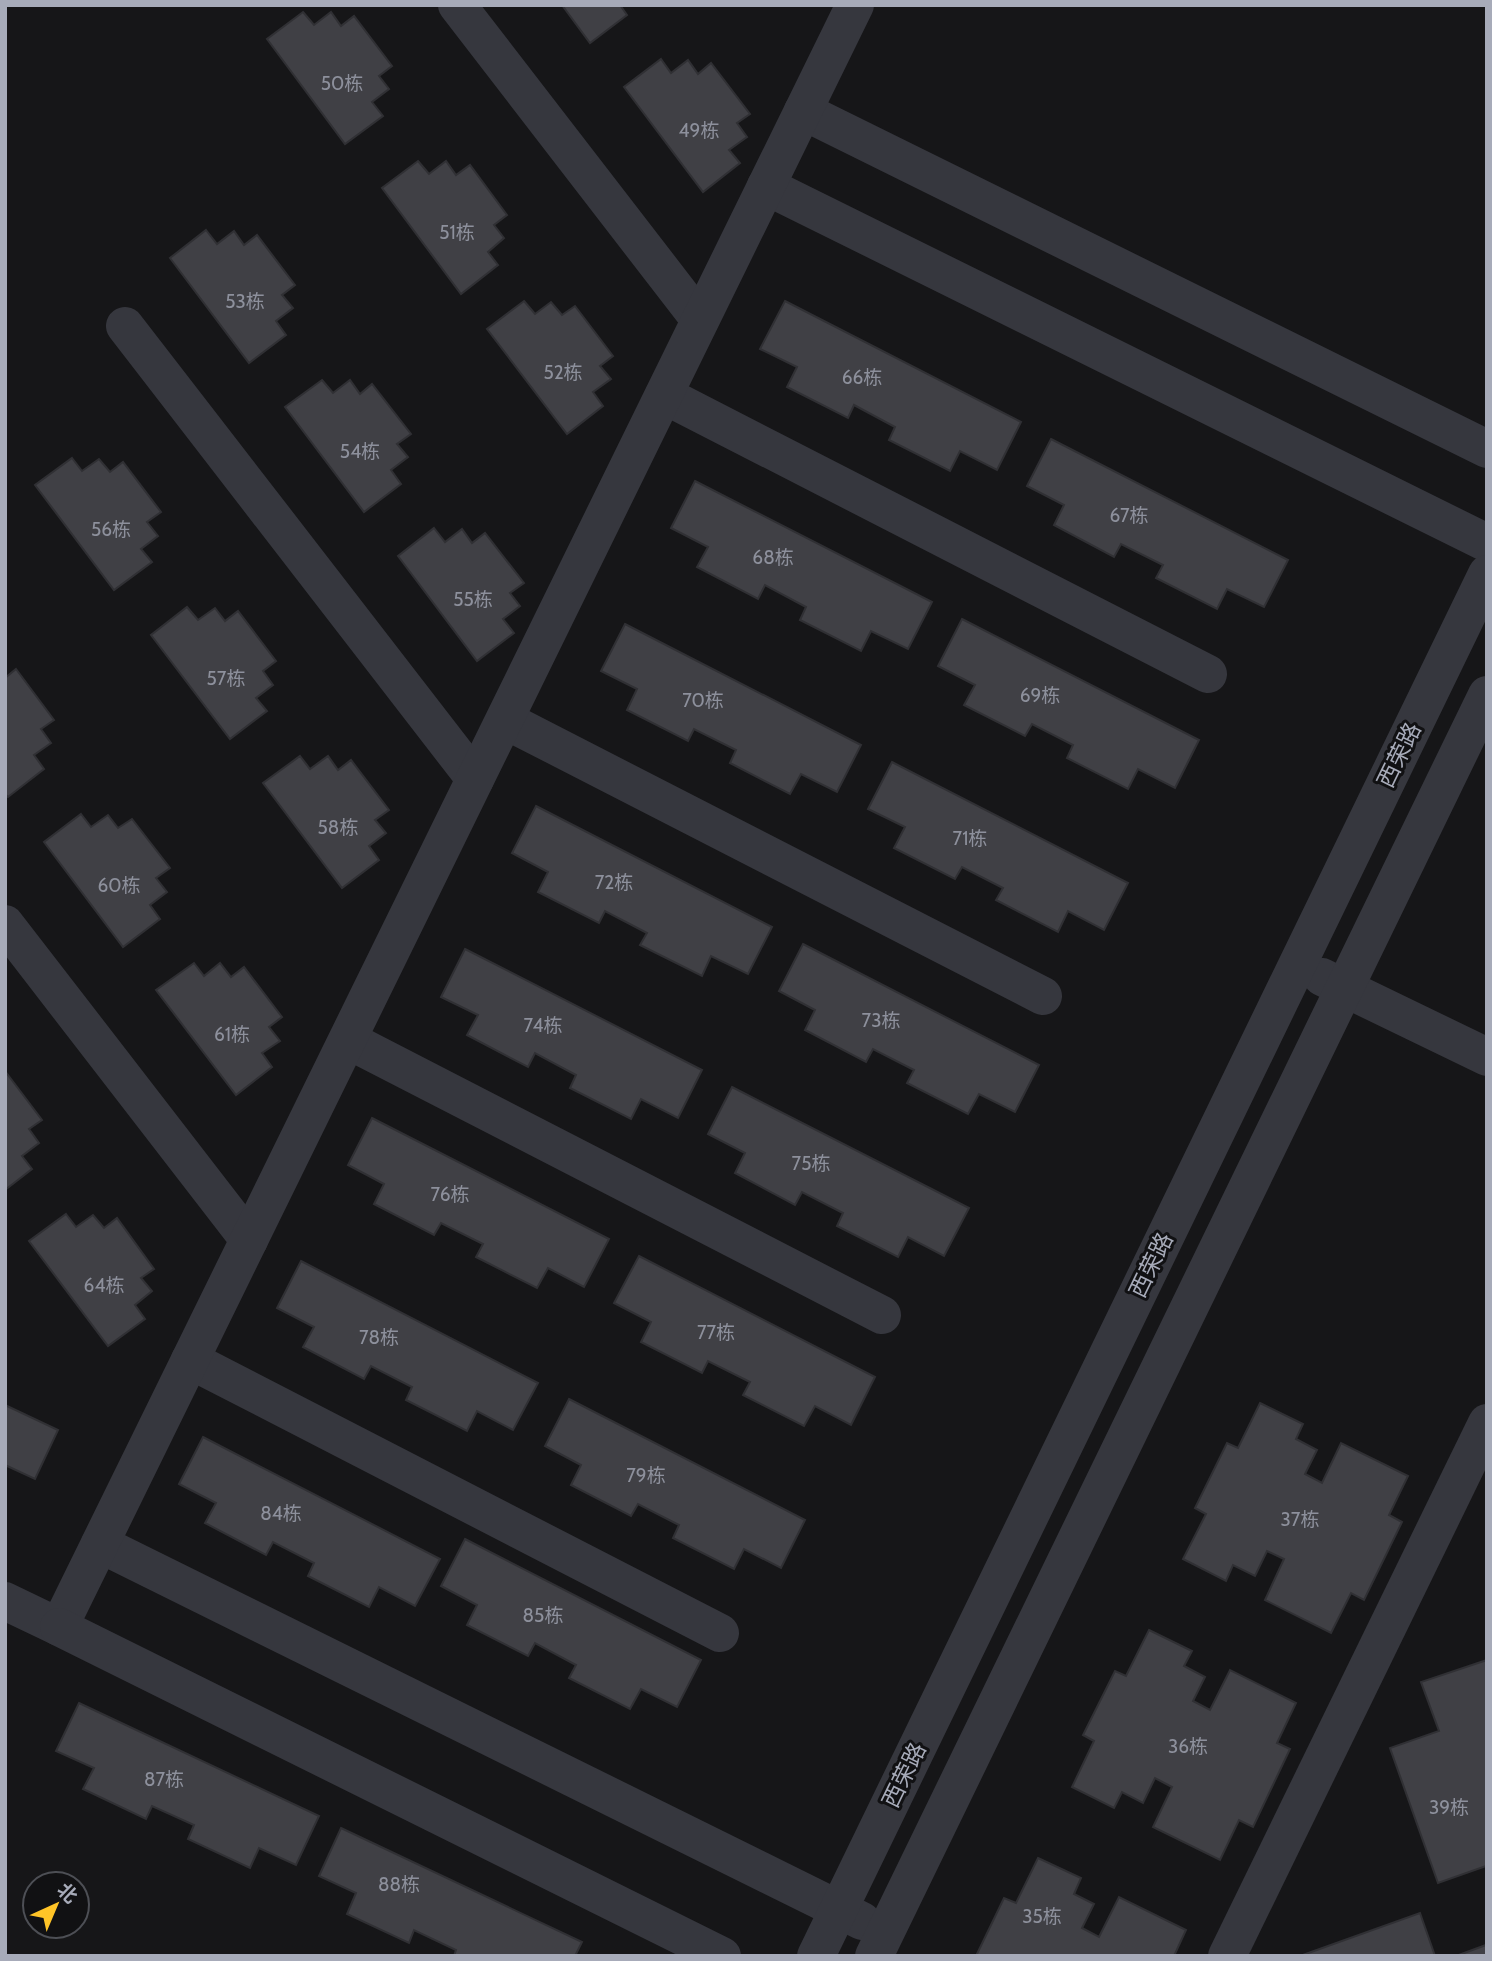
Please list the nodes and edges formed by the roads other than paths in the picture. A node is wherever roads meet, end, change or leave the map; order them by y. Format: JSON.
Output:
{"nodes":[{"id":1,"x":457,"y":5,"type":"edge"},
{"id":2,"x":855,"y":5,"type":"edge"},
{"id":3,"x":803,"y":111,"type":"junction"},
{"id":4,"x":766,"y":186,"type":"junction"},
{"id":5,"x":700,"y":320,"type":"junction"},
{"id":6,"x":125,"y":326,"type":"dead end"},
{"id":7,"x":664,"y":395,"type":"junction"},
{"id":8,"x":1487,"y":449,"type":"edge"},
{"id":9,"x":1487,"y":543,"type":"edge"},
{"id":10,"x":1487,"y":574,"type":"edge"},
{"id":11,"x":1208,"y":674,"type":"dead end"},
{"id":12,"x":1487,"y":695,"type":"edge"},
{"id":13,"x":505,"y":719,"type":"junction"},
{"id":14,"x":475,"y":779,"type":"junction"},
{"id":15,"x":5,"y":924,"type":"edge"},
{"id":16,"x":1297,"y":964,"type":"junction"},
{"id":17,"x":1345,"y":988,"type":"junction"},
{"id":18,"x":1043,"y":996,"type":"dead end"},
{"id":19,"x":348,"y":1040,"type":"junction"},
{"id":20,"x":1487,"y":1058,"type":"edge"},
{"id":21,"x":249,"y":1240,"type":"junction"},
{"id":22,"x":882,"y":1315,"type":"dead end"},
{"id":23,"x":190,"y":1360,"type":"junction"},
{"id":24,"x":1487,"y":1423,"type":"edge"},
{"id":25,"x":100,"y":1544,"type":"junction"},
{"id":26,"x":5,"y":1601,"type":"edge"},
{"id":27,"x":59,"y":1627,"type":"junction"},
{"id":28,"x":720,"y":1633,"type":"dead end"},
{"id":29,"x":839,"y":1909,"type":"junction"},
{"id":30,"x":880,"y":1944,"type":"edge"},
{"id":31,"x":722,"y":1956,"type":"edge"},
{"id":32,"x":816,"y":1956,"type":"edge"},
{"id":33,"x":1227,"y":1956,"type":"edge"}],
"edges":[{"from":1,"to":5,"type":"street"},
{"from":2,"to":3,"type":"street"},
{"from":3,"to":4,"type":"street"},
{"from":3,"to":8,"type":"street"},
{"from":4,"to":5,"type":"street"},
{"from":4,"to":9,"type":"street"},
{"from":5,"to":7,"type":"street"},
{"from":6,"to":14,"type":"street"},
{"from":7,"to":11,"type":"street"},
{"from":7,"to":13,"type":"street"},
{"from":10,"to":16,"type":"street","name":"西荣路"},
{"from":12,"to":17,"type":"street"},
{"from":13,"to":14,"type":"street"},
{"from":13,"to":18,"type":"street"},
{"from":14,"to":19,"type":"street"},
{"from":15,"to":21,"type":"street"},
{"from":16,"to":17,"type":"street"},
{"from":16,"to":29,"type":"street","name":"西荣路"},
{"from":17,"to":20,"type":"street"},
{"from":17,"to":30,"type":"street"},
{"from":19,"to":21,"type":"street"},
{"from":19,"to":22,"type":"street"},
{"from":21,"to":23,"type":"street"},
{"from":23,"to":25,"type":"street"},
{"from":23,"to":28,"type":"street"},
{"from":24,"to":33,"type":"street"},
{"from":25,"to":27,"type":"street"},
{"from":25,"to":29,"type":"street"},
{"from":26,"to":27,"type":"street"},
{"from":27,"to":31,"type":"street"},
{"from":29,"to":30,"type":"street"},
{"from":29,"to":32,"type":"street","name":"西荣路"}]}
